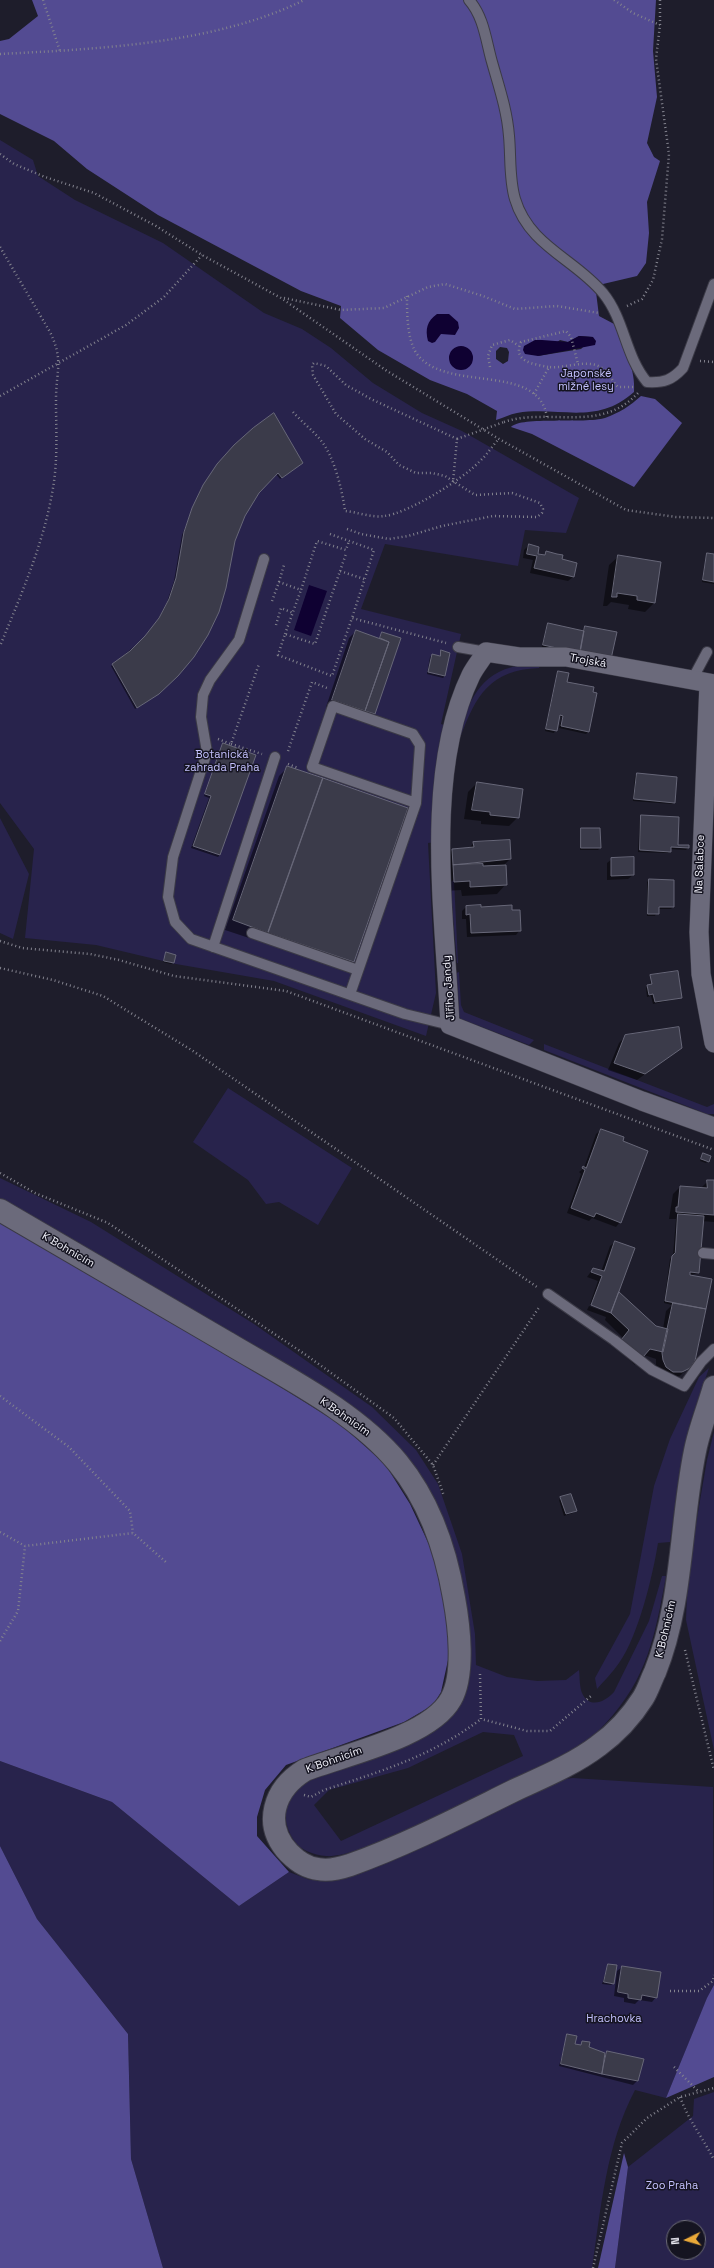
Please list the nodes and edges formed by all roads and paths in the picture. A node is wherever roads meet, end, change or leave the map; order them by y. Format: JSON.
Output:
{"nodes":[{"id":1,"x":43,"y":0,"type":"edge"},
{"id":2,"x":304,"y":0,"type":"edge"},
{"id":3,"x":469,"y":0,"type":"edge"},
{"id":4,"x":614,"y":0,"type":"edge"},
{"id":5,"x":660,"y":0,"type":"edge"},
{"id":6,"x":660,"y":25,"type":"junction"},
{"id":7,"x":60,"y":51,"type":"junction"},
{"id":8,"x":0,"y":54,"type":"edge"},
{"id":9,"x":0,"y":154,"type":"edge"},
{"id":10,"x":0,"y":247,"type":"edge"},
{"id":11,"x":202,"y":255,"type":"junction"},
{"id":12,"x":714,"y":284,"type":"edge"},
{"id":13,"x":407,"y":296,"type":"junction"},
{"id":14,"x":281,"y":298,"type":"junction"},
{"id":15,"x":610,"y":303,"type":"junction"},
{"id":16,"x":619,"y":318,"type":"junction"},
{"id":17,"x":519,"y":346,"type":"junction"},
{"id":18,"x":60,"y":364,"type":"junction"},
{"id":19,"x":578,"y":364,"type":"junction"},
{"id":20,"x":490,"y":367,"type":"dead end"},
{"id":21,"x":549,"y":367,"type":"junction"},
{"id":22,"x":647,"y":382,"type":"junction"},
{"id":23,"x":534,"y":394,"type":"junction"},
{"id":24,"x":0,"y":396,"type":"edge"},
{"id":25,"x":292,"y":412,"type":"dead end"},
{"id":26,"x":547,"y":418,"type":"junction"},
{"id":27,"x":457,"y":439,"type":"junction"},
{"id":28,"x":499,"y":439,"type":"junction"},
{"id":29,"x":453,"y":482,"type":"junction"},
{"id":30,"x":714,"y":518,"type":"edge"},
{"id":31,"x":347,"y":529,"type":"dead end"},
{"id":32,"x":330,"y":534,"type":"dead end"},
{"id":33,"x":349,"y":541,"type":"junction"},
{"id":34,"x":346,"y":554,"type":"dead end"},
{"id":35,"x":264,"y":559,"type":"dead end"},
{"id":36,"x":284,"y":565,"type":"dead end"},
{"id":37,"x":340,"y":571,"type":"junction"},
{"id":38,"x":364,"y":579,"type":"junction"},
{"id":39,"x":278,"y":582,"type":"junction"},
{"id":40,"x":301,"y":590,"type":"junction"},
{"id":41,"x":272,"y":601,"type":"dead end"},
{"id":42,"x":293,"y":613,"type":"junction"},
{"id":43,"x":352,"y":618,"type":"junction"},
{"id":44,"x":276,"y":625,"type":"dead end"},
{"id":45,"x":285,"y":634,"type":"junction"},
{"id":46,"x":0,"y":646,"type":"edge"},
{"id":47,"x":458,"y":647,"type":"joint"},
{"id":48,"x":486,"y":652,"type":"junction"},
{"id":49,"x":707,"y":652,"type":"dead end"},
{"id":50,"x":259,"y":664,"type":"dead end"},
{"id":51,"x":705,"y":683,"type":"edge"},
{"id":52,"x":327,"y":688,"type":"dead end"},
{"id":53,"x":206,"y":742,"type":"junction"},
{"id":54,"x":231,"y":744,"type":"junction"},
{"id":55,"x":256,"y":752,"type":"dead end"},
{"id":56,"x":286,"y":755,"type":"dead end"},
{"id":57,"x":275,"y":757,"type":"dead end"},
{"id":58,"x":287,"y":764,"type":"dead end"},
{"id":59,"x":304,"y":770,"type":"dead end"},
{"id":60,"x":416,"y":803,"type":"junction"},
{"id":61,"x":252,"y":933,"type":"dead end"},
{"id":62,"x":0,"y":941,"type":"edge"},
{"id":63,"x":213,"y":947,"type":"junction"},
{"id":64,"x":0,"y":968,"type":"edge"},
{"id":65,"x":358,"y":970,"type":"junction"},
{"id":66,"x":350,"y":994,"type":"junction"},
{"id":67,"x":450,"y":1025,"type":"junction"},
{"id":68,"x":714,"y":1043,"type":"edge"},
{"id":69,"x":714,"y":1127,"type":"edge"},
{"id":70,"x":714,"y":1150,"type":"edge"},
{"id":71,"x":0,"y":1173,"type":"edge"},
{"id":72,"x":0,"y":1210,"type":"edge"},
{"id":73,"x":704,"y":1253,"type":"dead end"},
{"id":74,"x":714,"y":1254,"type":"edge"},
{"id":75,"x":548,"y":1294,"type":"junction"},
{"id":76,"x":714,"y":1349,"type":"edge"},
{"id":77,"x":714,"y":1388,"type":"edge"},
{"id":78,"x":0,"y":1396,"type":"edge"},
{"id":79,"x":433,"y":1465,"type":"junction"},
{"id":80,"x":446,"y":1500,"type":"dead end"},
{"id":81,"x":0,"y":1532,"type":"edge"},
{"id":82,"x":133,"y":1533,"type":"junction"},
{"id":83,"x":25,"y":1546,"type":"junction"},
{"id":84,"x":167,"y":1563,"type":"dead end"},
{"id":85,"x":0,"y":1641,"type":"edge"},
{"id":86,"x":684,"y":1647,"type":"dead end"},
{"id":87,"x":480,"y":1670,"type":"dead end"},
{"id":88,"x":591,"y":1696,"type":"dead end"},
{"id":89,"x":714,"y":1770,"type":"edge"},
{"id":90,"x":714,"y":1975,"type":"edge"},
{"id":91,"x":670,"y":1991,"type":"dead end"},
{"id":92,"x":674,"y":2068,"type":"dead end"},
{"id":93,"x":714,"y":2088,"type":"edge"},
{"id":94,"x":700,"y":2092,"type":"junction"},
{"id":95,"x":680,"y":2098,"type":"junction"},
{"id":96,"x":714,"y":2160,"type":"edge"},
{"id":97,"x":593,"y":2268,"type":"edge"}],
"edges":[{"from":1,"to":7,"type":"path"},
{"from":2,"to":7,"type":"path"},
{"from":3,"to":15,"type":"lane"},
{"from":4,"to":6,"type":"path"},
{"from":5,"to":6,"type":"path"},
{"from":6,"to":15,"type":"path"},
{"from":7,"to":8,"type":"path"},
{"from":9,"to":11,"type":"path"},
{"from":10,"to":18,"type":"path"},
{"from":11,"to":14,"type":"path"},
{"from":11,"to":18,"type":"path"},
{"from":12,"to":22,"type":"lane"},
{"from":13,"to":14,"type":"path"},
{"from":13,"to":16,"type":"path"},
{"from":13,"to":23,"type":"path"},
{"from":14,"to":28,"type":"path"},
{"from":15,"to":16,"type":"lane"},
{"from":16,"to":22,"type":"lane"},
{"from":17,"to":19,"type":"path"},
{"from":17,"to":20,"type":"path"},
{"from":17,"to":21,"type":"path"},
{"from":18,"to":24,"type":"path"},
{"from":18,"to":46,"type":"path"},
{"from":19,"to":21,"type":"path"},
{"from":19,"to":22,"type":"path"},
{"from":21,"to":23,"type":"path"},
{"from":22,"to":26,"type":"path"},
{"from":23,"to":26,"type":"path"},
{"from":25,"to":29,"type":"path"},
{"from":26,"to":27,"type":"path","bridge":true},
{"from":27,"to":29,"type":"path"},
{"from":27,"to":29,"type":"path"},
{"from":28,"to":29,"type":"path"},
{"from":28,"to":30,"type":"path"},
{"from":29,"to":31,"type":"path"},
{"from":32,"to":33,"type":"path"},
{"from":33,"to":38,"type":"path"},
{"from":33,"to":40,"type":"path"},
{"from":34,"to":37,"type":"path"},
{"from":35,"to":53,"type":"lane"},
{"from":36,"to":39,"type":"path"},
{"from":37,"to":38,"type":"path"},
{"from":37,"to":45,"type":"path"},
{"from":38,"to":43,"type":"path"},
{"from":39,"to":40,"type":"path"},
{"from":39,"to":41,"type":"path"},
{"from":40,"to":42,"type":"path"},
{"from":42,"to":44,"type":"path"},
{"from":42,"to":45,"type":"path"},
{"from":43,"to":45,"type":"path"},
{"from":43,"to":47,"type":"path"},
{"from":47,"to":48,"type":"lane"},
{"from":48,"to":51,"type":"street","name":"Trojská"},
{"from":48,"to":67,"type":"street","name":"Jiřího Jandy"},
{"from":49,"to":51,"type":"lane"},
{"from":50,"to":54,"type":"path"},
{"from":51,"to":68,"type":"street","name":"Na Salabce"},
{"from":52,"to":56,"type":"path"},
{"from":53,"to":54,"type":"path"},
{"from":53,"to":63,"type":"lane"},
{"from":54,"to":55,"type":"path"},
{"from":57,"to":63,"type":"lane"},
{"from":58,"to":59,"type":"path"},
{"from":60,"to":60,"type":"lane"},
{"from":60,"to":65,"type":"lane"},
{"from":61,"to":65,"type":"lane"},
{"from":62,"to":70,"type":"path"},
{"from":63,"to":66,"type":"lane"},
{"from":64,"to":75,"type":"path"},
{"from":65,"to":66,"type":"lane"},
{"from":66,"to":67,"type":"lane"},
{"from":67,"to":69,"type":"street","name":"Jiřího Jandy"},
{"from":71,"to":79,"type":"path"},
{"from":72,"to":77,"type":"street","name":"K Bohnicím"},
{"from":73,"to":74,"type":"lane"},
{"from":75,"to":76,"type":"lane"},
{"from":75,"to":79,"type":"path"},
{"from":78,"to":82,"type":"path"},
{"from":79,"to":80,"type":"path"},
{"from":81,"to":83,"type":"path"},
{"from":82,"to":83,"type":"path"},
{"from":82,"to":84,"type":"path"},
{"from":83,"to":85,"type":"path"},
{"from":86,"to":89,"type":"path"},
{"from":87,"to":88,"type":"path"},
{"from":90,"to":91,"type":"path"},
{"from":92,"to":94,"type":"path"},
{"from":93,"to":94,"type":"path"},
{"from":94,"to":95,"type":"path"},
{"from":95,"to":96,"type":"path"},
{"from":95,"to":97,"type":"path"}]}
